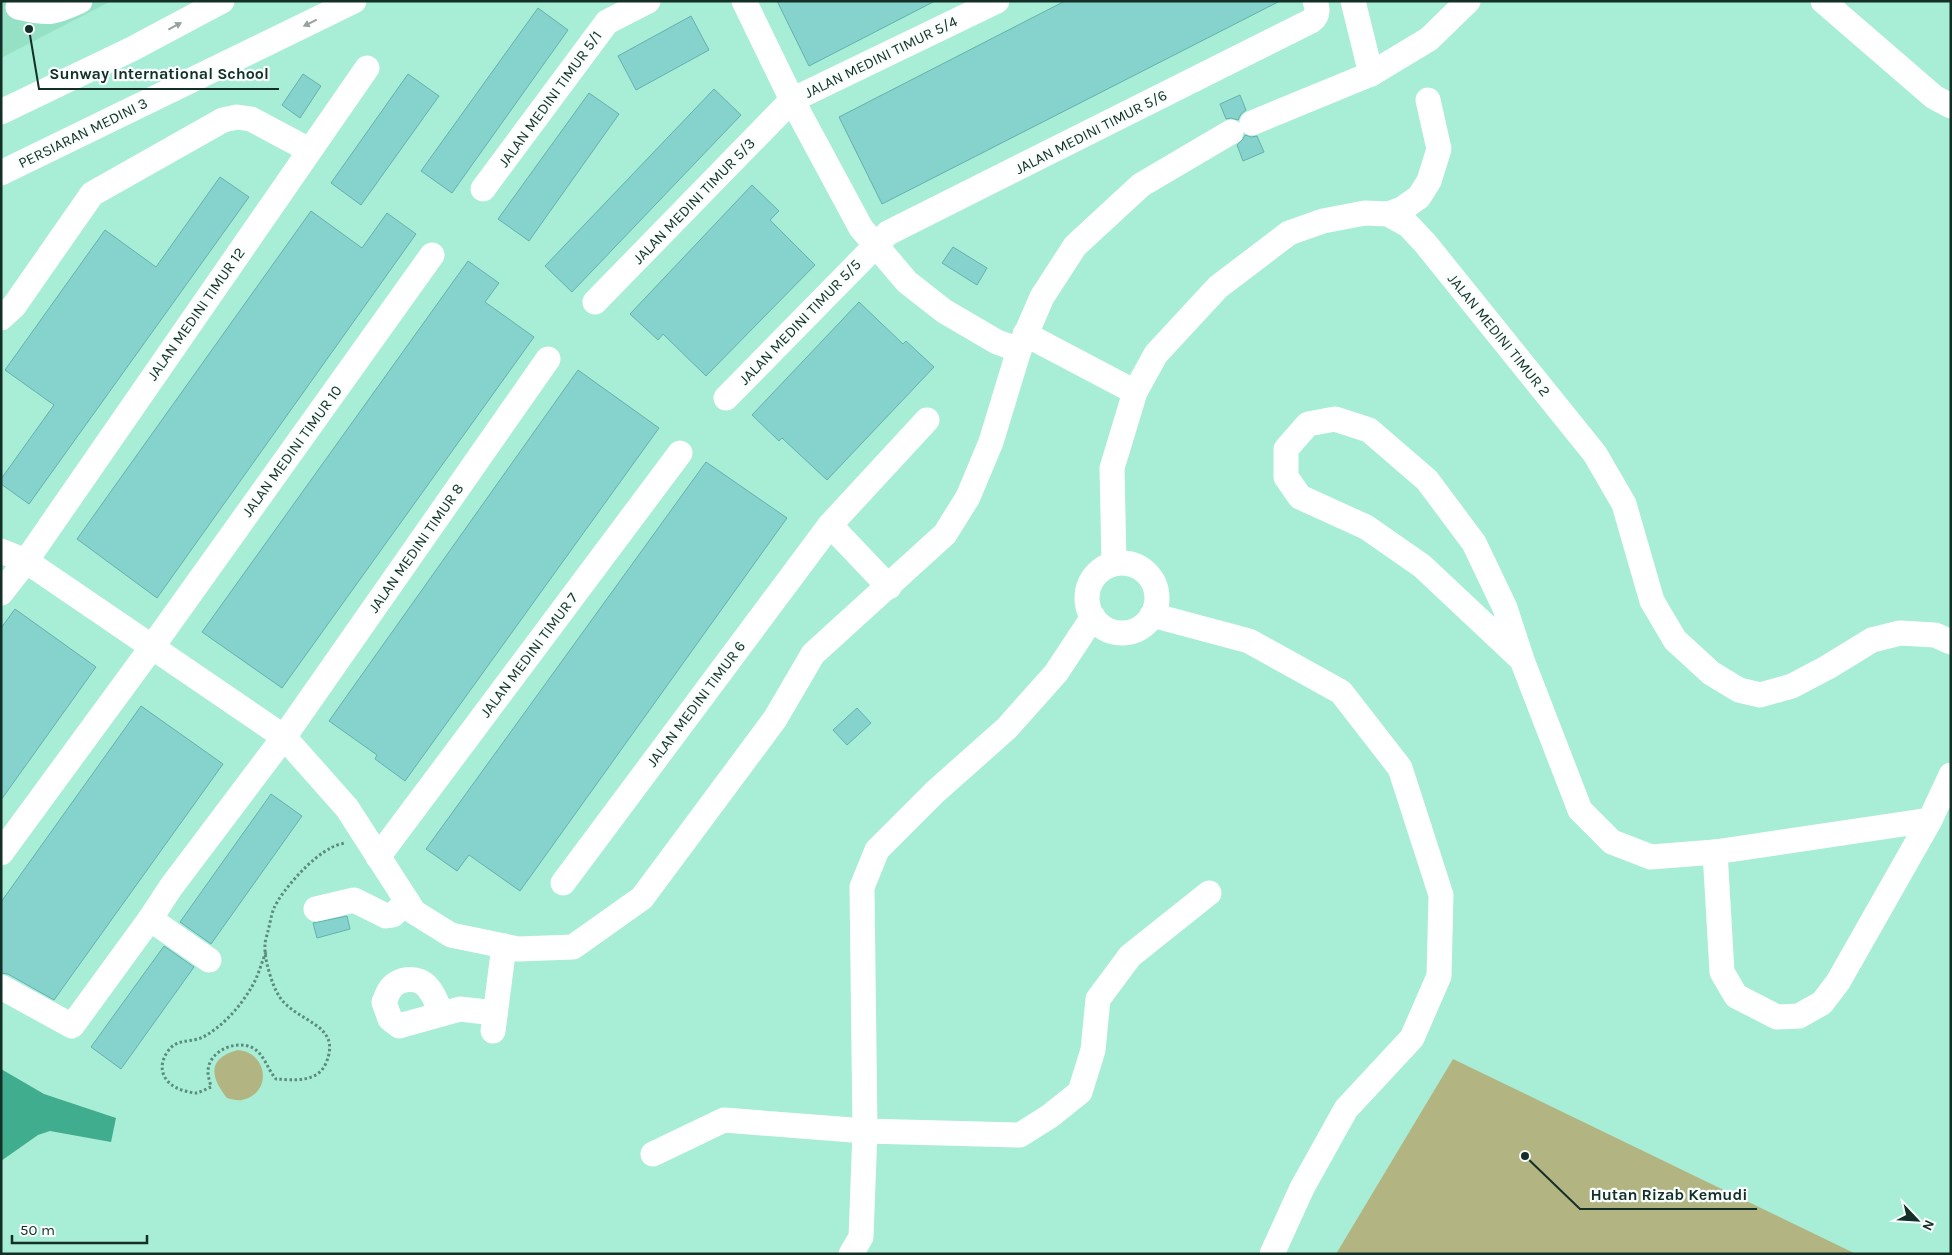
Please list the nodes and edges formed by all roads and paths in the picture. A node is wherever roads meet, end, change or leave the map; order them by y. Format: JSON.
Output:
{"nodes":[{"id":1,"x":80,"y":1,"type":"edge"},
{"id":2,"x":222,"y":1,"type":"edge"},
{"id":3,"x":354,"y":1,"type":"edge"},
{"id":4,"x":648,"y":1,"type":"edge"},
{"id":5,"x":744,"y":1,"type":"edge"},
{"id":6,"x":997,"y":1,"type":"edge"},
{"id":7,"x":1353,"y":1,"type":"edge"},
{"id":8,"x":1468,"y":1,"type":"edge"},
{"id":9,"x":1823,"y":1,"type":"edge"},
{"id":10,"x":13,"y":9,"type":"edge"},
{"id":11,"x":1313,"y":11,"type":"edge"},
{"id":12,"x":367,"y":68,"type":"dead end"},
{"id":13,"x":1371,"y":74,"type":"junction"},
{"id":14,"x":792,"y":100,"type":"junction"},
{"id":15,"x":1428,"y":100,"type":"dead end"},
{"id":16,"x":1951,"y":106,"type":"edge"},
{"id":17,"x":1,"y":112,"type":"edge"},
{"id":18,"x":310,"y":150,"type":"junction"},
{"id":19,"x":1,"y":173,"type":"edge"},
{"id":20,"x":483,"y":190,"type":"dead end"},
{"id":21,"x":1388,"y":214,"type":"junction"},
{"id":22,"x":875,"y":246,"type":"junction"},
{"id":23,"x":432,"y":255,"type":"dead end"},
{"id":24,"x":595,"y":302,"type":"dead end"},
{"id":25,"x":1,"y":318,"type":"edge"},
{"id":26,"x":1022,"y":342,"type":"junction"},
{"id":27,"x":548,"y":359,"type":"dead end"},
{"id":28,"x":1135,"y":392,"type":"junction"},
{"id":29,"x":726,"y":398,"type":"dead end"},
{"id":30,"x":927,"y":420,"type":"dead end"},
{"id":31,"x":680,"y":453,"type":"dead end"},
{"id":32,"x":830,"y":525,"type":"junction"},
{"id":33,"x":1,"y":551,"type":"edge"},
{"id":34,"x":26,"y":561,"type":"junction"},
{"id":35,"x":1114,"y":564,"type":"junction"},
{"id":36,"x":889,"y":587,"type":"junction"},
{"id":37,"x":1,"y":593,"type":"edge"},
{"id":38,"x":1152,"y":616,"type":"junction"},
{"id":39,"x":1093,"y":617,"type":"junction"},
{"id":40,"x":1951,"y":642,"type":"edge"},
{"id":41,"x":152,"y":647,"type":"junction"},
{"id":42,"x":1522,"y":660,"type":"junction"},
{"id":43,"x":284,"y":737,"type":"junction"},
{"id":44,"x":1951,"y":775,"type":"edge"},
{"id":45,"x":1930,"y":820,"type":"junction"},
{"id":46,"x":373,"y":849,"type":"junction"},
{"id":47,"x":1714,"y":852,"type":"junction"},
{"id":48,"x":1,"y":853,"type":"edge"},
{"id":49,"x":563,"y":883,"type":"dead end"},
{"id":50,"x":1209,"y":893,"type":"dead end"},
{"id":51,"x":407,"y":901,"type":"junction"},
{"id":52,"x":316,"y":909,"type":"dead end"},
{"id":53,"x":150,"y":919,"type":"junction"},
{"id":54,"x":504,"y":946,"type":"junction"},
{"id":55,"x":266,"y":952,"type":"junction"},
{"id":56,"x":209,"y":960,"type":"dead end"},
{"id":57,"x":1,"y":987,"type":"edge"},
{"id":58,"x":441,"y":1014,"type":"dead end"},
{"id":59,"x":865,"y":1131,"type":"junction"},
{"id":60,"x":653,"y":1154,"type":"dead end"},
{"id":61,"x":851,"y":1254,"type":"edge"},
{"id":62,"x":1272,"y":1254,"type":"edge"}],
"edges":[{"from":1,"to":10,"type":"street"},
{"from":17,"to":2,"type":"street","one_way":true},
{"from":3,"to":19,"type":"street","name":"PERSIARAN MEDINI 3","one_way":true},
{"from":4,"to":20,"type":"street","name":"JALAN MEDINI TIMUR 5/1"},
{"from":5,"to":14,"type":"street"},
{"from":6,"to":14,"type":"street","name":"JALAN MEDINI TIMUR 5/4"},
{"from":7,"to":13,"type":"street"},
{"from":8,"to":13,"type":"street"},
{"from":9,"to":16,"type":"street"},
{"from":11,"to":22,"type":"street","name":"JALAN MEDINI TIMUR 5/6"},
{"from":12,"to":18,"type":"street","name":"JALAN MEDINI TIMUR 12"},
{"from":13,"to":26,"type":"street"},
{"from":14,"to":22,"type":"street"},
{"from":14,"to":24,"type":"street","name":"JALAN MEDINI TIMUR 5/3"},
{"from":15,"to":21,"type":"street"},
{"from":18,"to":25,"type":"street"},
{"from":18,"to":34,"type":"street","name":"JALAN MEDINI TIMUR 12"},
{"from":21,"to":28,"type":"street","name":"JALAN MEDINI TIMUR 2"},
{"from":21,"to":40,"type":"street","name":"JALAN MEDINI TIMUR 2"},
{"from":22,"to":26,"type":"street"},
{"from":22,"to":29,"type":"street","name":"JALAN MEDINI TIMUR 5/5"},
{"from":23,"to":41,"type":"street","name":"JALAN MEDINI TIMUR 10"},
{"from":26,"to":28,"type":"street"},
{"from":26,"to":36,"type":"street"},
{"from":27,"to":43,"type":"street","name":"JALAN MEDINI TIMUR 8"},
{"from":28,"to":35,"type":"street","name":"JALAN MEDINI TIMUR 2"},
{"from":30,"to":32,"type":"street","name":"JALAN MEDINI TIMUR 6"},
{"from":31,"to":46,"type":"street","name":"JALAN MEDINI TIMUR 7"},
{"from":32,"to":36,"type":"street"},
{"from":32,"to":49,"type":"street","name":"JALAN MEDINI TIMUR 6"},
{"from":33,"to":34,"type":"street"},
{"from":34,"to":37,"type":"street","name":"JALAN MEDINI TIMUR 12"},
{"from":34,"to":41,"type":"street"},
{"from":35,"to":38,"type":"street"},
{"from":35,"to":39,"type":"street"},
{"from":36,"to":54,"type":"street"},
{"from":38,"to":39,"type":"street"},
{"from":38,"to":62,"type":"street"},
{"from":39,"to":59,"type":"street"},
{"from":41,"to":43,"type":"street"},
{"from":41,"to":48,"type":"street","name":"JALAN MEDINI TIMUR 10"},
{"from":42,"to":42,"type":"street"},
{"from":42,"to":47,"type":"street"},
{"from":43,"to":46,"type":"street"},
{"from":43,"to":53,"type":"street","name":"JALAN MEDINI TIMUR 8"},
{"from":44,"to":45,"type":"street"},
{"from":45,"to":47,"type":"street"},
{"from":45,"to":47,"type":"street"},
{"from":46,"to":51,"type":"street"},
{"from":46,"to":55,"type":"path"},
{"from":50,"to":59,"type":"street"},
{"from":51,"to":52,"type":"street"},
{"from":51,"to":54,"type":"street"},
{"from":53,"to":56,"type":"street"},
{"from":53,"to":57,"type":"street","name":"JALAN MEDINI TIMUR 8"},
{"from":54,"to":58,"type":"street"},
{"from":55,"to":55,"type":"path"},
{"from":59,"to":60,"type":"street"},
{"from":59,"to":61,"type":"street"}]}
